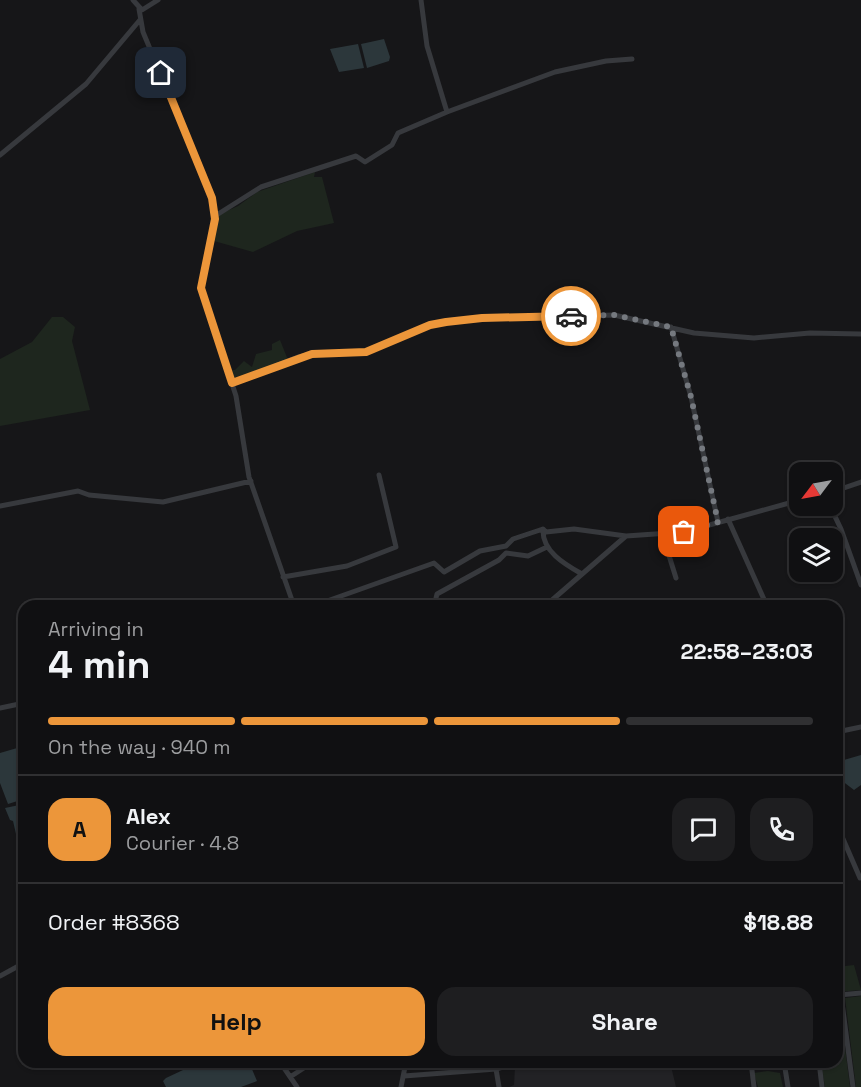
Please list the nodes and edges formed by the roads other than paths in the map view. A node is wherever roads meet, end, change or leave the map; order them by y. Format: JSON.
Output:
{"nodes":[{"id":1,"x":133,"y":0,"type":"edge"},
{"id":2,"x":158,"y":0,"type":"edge"},
{"id":3,"x":421,"y":0,"type":"edge"},
{"id":4,"x":139,"y":9,"type":"junction"},
{"id":5,"x":139,"y":21,"type":"junction"},
{"id":6,"x":632,"y":59,"type":"dead end"},
{"id":7,"x":447,"y":112,"type":"junction"},
{"id":8,"x":0,"y":155,"type":"edge"},
{"id":9,"x":215,"y":216,"type":"junction"},
{"id":10,"x":671,"y":327,"type":"junction"},
{"id":11,"x":861,"y":334,"type":"edge"},
{"id":12,"x":232,"y":383,"type":"junction"},
{"id":13,"x":379,"y":475,"type":"dead end"},
{"id":14,"x":251,"y":481,"type":"junction"},
{"id":15,"x":861,"y":482,"type":"edge"},
{"id":16,"x":843,"y":488,"type":"edge"},
{"id":17,"x":789,"y":503,"type":"edge"},
{"id":18,"x":0,"y":506,"type":"edge"},
{"id":19,"x":834,"y":516,"type":"edge"},
{"id":20,"x":728,"y":519,"type":"junction"},
{"id":21,"x":718,"y":522,"type":"junction"},
{"id":22,"x":543,"y":529,"type":"junction"},
{"id":23,"x":662,"y":534,"type":"junction"},
{"id":24,"x":626,"y":536,"type":"junction"},
{"id":25,"x":547,"y":547,"type":"junction"},
{"id":26,"x":582,"y":574,"type":"junction"},
{"id":27,"x":283,"y":577,"type":"junction"},
{"id":28,"x":676,"y":578,"type":"dead end"},
{"id":29,"x":861,"y":585,"type":"edge"},
{"id":30,"x":292,"y":600,"type":"edge"},
{"id":31,"x":330,"y":600,"type":"edge"},
{"id":32,"x":436,"y":600,"type":"edge"},
{"id":33,"x":550,"y":600,"type":"edge"},
{"id":34,"x":764,"y":600,"type":"edge"},
{"id":35,"x":18,"y":704,"type":"edge"},
{"id":36,"x":0,"y":708,"type":"edge"},
{"id":37,"x":861,"y":727,"type":"edge"},
{"id":38,"x":843,"y":731,"type":"edge"},
{"id":39,"x":843,"y":839,"type":"edge"},
{"id":40,"x":860,"y":878,"type":"edge"},
{"id":41,"x":18,"y":966,"type":"edge"},
{"id":42,"x":0,"y":976,"type":"edge"},
{"id":43,"x":861,"y":993,"type":"edge"},
{"id":44,"x":843,"y":995,"type":"edge"},
{"id":45,"x":843,"y":1021,"type":"edge"},
{"id":46,"x":284,"y":1068,"type":"edge"},
{"id":47,"x":304,"y":1068,"type":"edge"},
{"id":48,"x":405,"y":1068,"type":"edge"},
{"id":49,"x":500,"y":1068,"type":"edge"},
{"id":50,"x":752,"y":1068,"type":"edge"},
{"id":51,"x":785,"y":1068,"type":"edge"},
{"id":52,"x":820,"y":1068,"type":"edge"},
{"id":53,"x":496,"y":1069,"type":"junction"},
{"id":54,"x":404,"y":1076,"type":"junction"},
{"id":55,"x":290,"y":1077,"type":"junction"},
{"id":56,"x":297,"y":1087,"type":"edge"},
{"id":57,"x":402,"y":1087,"type":"edge"},
{"id":58,"x":499,"y":1087,"type":"edge"},
{"id":59,"x":754,"y":1087,"type":"edge"},
{"id":60,"x":788,"y":1087,"type":"edge"},
{"id":61,"x":822,"y":1087,"type":"edge"},
{"id":62,"x":853,"y":1087,"type":"edge"}],
"edges":[{"from":1,"to":4,"type":"street"},
{"from":2,"to":4,"type":"street"},
{"from":3,"to":7,"type":"street"},
{"from":4,"to":5,"type":"street"},
{"from":5,"to":8,"type":"street"},
{"from":5,"to":9,"type":"street"},
{"from":6,"to":7,"type":"street"},
{"from":7,"to":9,"type":"street"},
{"from":9,"to":12,"type":"street"},
{"from":10,"to":11,"type":"street"},
{"from":10,"to":12,"type":"street"},
{"from":10,"to":21,"type":"street"},
{"from":12,"to":14,"type":"street"},
{"from":13,"to":27,"type":"street"},
{"from":14,"to":18,"type":"street"},
{"from":14,"to":27,"type":"street"},
{"from":15,"to":16,"type":"street"},
{"from":17,"to":20,"type":"street"},
{"from":19,"to":29,"type":"street"},
{"from":20,"to":21,"type":"street"},
{"from":20,"to":34,"type":"street"},
{"from":21,"to":23,"type":"street"},
{"from":22,"to":24,"type":"street"},
{"from":22,"to":25,"type":"street"},
{"from":22,"to":31,"type":"street"},
{"from":23,"to":24,"type":"street"},
{"from":23,"to":28,"type":"street"},
{"from":24,"to":26,"type":"street"},
{"from":25,"to":26,"type":"street"},
{"from":25,"to":32,"type":"street"},
{"from":26,"to":33,"type":"street"},
{"from":27,"to":30,"type":"street"},
{"from":35,"to":36,"type":"street"},
{"from":37,"to":38,"type":"street"},
{"from":39,"to":40,"type":"street"},
{"from":41,"to":42,"type":"street"},
{"from":43,"to":44,"type":"street"},
{"from":45,"to":62,"type":"street"},
{"from":46,"to":55,"type":"street"},
{"from":47,"to":55,"type":"street"},
{"from":48,"to":54,"type":"street"},
{"from":49,"to":53,"type":"street"},
{"from":50,"to":59,"type":"street"},
{"from":51,"to":60,"type":"street"},
{"from":52,"to":61,"type":"street"},
{"from":53,"to":54,"type":"street"},
{"from":53,"to":58,"type":"street"},
{"from":54,"to":57,"type":"street"},
{"from":55,"to":56,"type":"street"}]}
